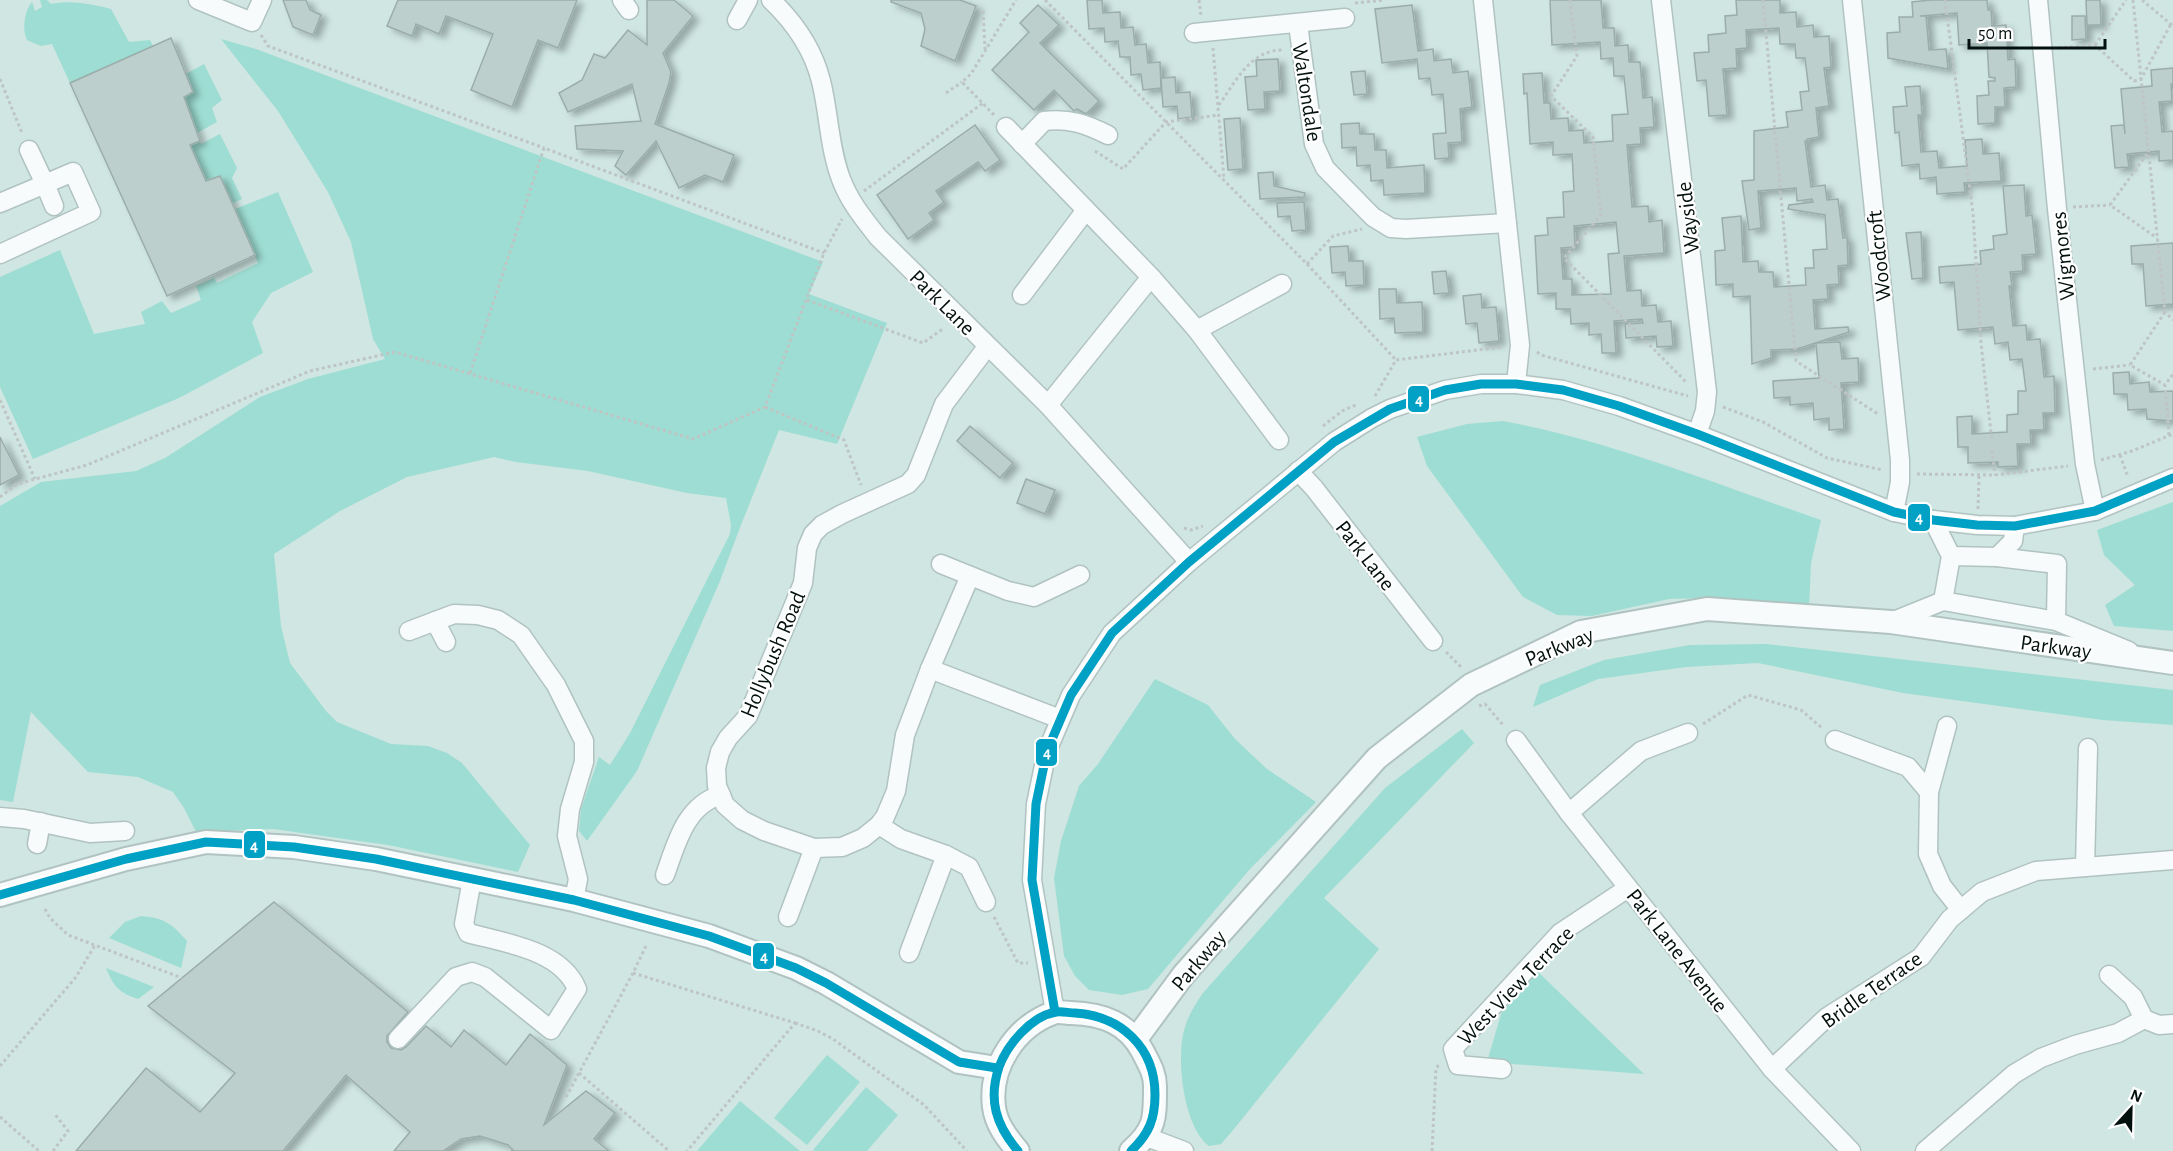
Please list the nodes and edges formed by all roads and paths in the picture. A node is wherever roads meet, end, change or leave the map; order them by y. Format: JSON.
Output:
{"nodes":[{"id":1,"x":198,"y":0,"type":"edge"},
{"id":2,"x":262,"y":0,"type":"edge"},
{"id":3,"x":748,"y":0,"type":"edge"},
{"id":4,"x":771,"y":0,"type":"edge"},
{"id":5,"x":1016,"y":0,"type":"edge"},
{"id":6,"x":1045,"y":0,"type":"edge"},
{"id":7,"x":1386,"y":0,"type":"edge"},
{"id":8,"x":1483,"y":0,"type":"edge"},
{"id":9,"x":1569,"y":0,"type":"edge"},
{"id":10,"x":1661,"y":0,"type":"edge"},
{"id":11,"x":1763,"y":0,"type":"edge"},
{"id":12,"x":1852,"y":0,"type":"edge"},
{"id":13,"x":1945,"y":0,"type":"edge"},
{"id":14,"x":2038,"y":0,"type":"edge"},
{"id":15,"x":2126,"y":0,"type":"edge"},
{"id":16,"x":2133,"y":0,"type":"edge"},
{"id":17,"x":2142,"y":0,"type":"edge"},
{"id":18,"x":983,"y":11,"type":"dead end"},
{"id":19,"x":1345,"y":18,"type":"joint"},
{"id":20,"x":737,"y":20,"type":"dead end"},
{"id":21,"x":252,"y":22,"type":"junction"},
{"id":22,"x":1298,"y":24,"type":"junction"},
{"id":23,"x":2172,"y":25,"type":"edge"},
{"id":24,"x":1202,"y":32,"type":"joint"},
{"id":25,"x":2095,"y":45,"type":"junction"},
{"id":26,"x":2042,"y":49,"type":"junction"},
{"id":27,"x":1301,"y":50,"type":"junction"},
{"id":28,"x":985,"y":51,"type":"junction"},
{"id":29,"x":0,"y":79,"type":"edge"},
{"id":30,"x":2141,"y":79,"type":"junction"},
{"id":31,"x":962,"y":82,"type":"junction"},
{"id":32,"x":946,"y":93,"type":"dead end"},
{"id":33,"x":983,"y":103,"type":"junction"},
{"id":34,"x":1218,"y":106,"type":"junction"},
{"id":35,"x":1006,"y":127,"type":"joint"},
{"id":36,"x":1108,"y":135,"type":"dead end"},
{"id":37,"x":1022,"y":144,"type":"junction"},
{"id":38,"x":544,"y":148,"type":"junction"},
{"id":39,"x":29,"y":150,"type":"joint"},
{"id":40,"x":2148,"y":152,"type":"junction"},
{"id":41,"x":1224,"y":180,"type":"junction"},
{"id":42,"x":45,"y":184,"type":"junction"},
{"id":43,"x":851,"y":201,"type":"junction"},
{"id":44,"x":0,"y":203,"type":"edge"},
{"id":45,"x":2110,"y":205,"type":"junction"},
{"id":46,"x":54,"y":206,"type":"dead end"},
{"id":47,"x":2056,"y":209,"type":"junction"},
{"id":48,"x":1086,"y":210,"type":"junction"},
{"id":49,"x":1373,"y":217,"type":"junction"},
{"id":50,"x":1507,"y":223,"type":"junction"},
{"id":51,"x":2157,"y":238,"type":"junction"},
{"id":52,"x":0,"y":254,"type":"edge"},
{"id":53,"x":824,"y":254,"type":"junction"},
{"id":54,"x":1307,"y":264,"type":"junction"},
{"id":55,"x":1151,"y":277,"type":"junction"},
{"id":56,"x":1282,"y":284,"type":"dead end"},
{"id":57,"x":1022,"y":295,"type":"dead end"},
{"id":58,"x":806,"y":300,"type":"junction"},
{"id":59,"x":2165,"y":312,"type":"junction"},
{"id":60,"x":960,"y":316,"type":"junction"},
{"id":61,"x":2173,"y":320,"type":"edge"},
{"id":62,"x":1197,"y":330,"type":"junction"},
{"id":63,"x":987,"y":347,"type":"junction"},
{"id":64,"x":1534,"y":351,"type":"dead end"},
{"id":65,"x":1396,"y":360,"type":"dead end"},
{"id":66,"x":2130,"y":364,"type":"junction"},
{"id":67,"x":2074,"y":371,"type":"junction"},
{"id":68,"x":470,"y":373,"type":"junction"},
{"id":69,"x":2173,"y":374,"type":"edge"},
{"id":70,"x":1516,"y":384,"type":"junction"},
{"id":71,"x":2165,"y":385,"type":"junction"},
{"id":72,"x":1694,"y":390,"type":"dead end"},
{"id":73,"x":1693,"y":397,"type":"dead end"},
{"id":74,"x":0,"y":403,"type":"edge"},
{"id":75,"x":1048,"y":405,"type":"junction"},
{"id":76,"x":1718,"y":405,"type":"dead end"},
{"id":77,"x":765,"y":406,"type":"junction"},
{"id":78,"x":1896,"y":425,"type":"junction"},
{"id":79,"x":1697,"y":434,"type":"junction"},
{"id":80,"x":2171,"y":435,"type":"edge"},
{"id":81,"x":1279,"y":440,"type":"dead end"},
{"id":82,"x":1992,"y":441,"type":"dead end"},
{"id":83,"x":1992,"y":450,"type":"dead end"},
{"id":84,"x":2120,"y":454,"type":"junction"},
{"id":85,"x":2094,"y":462,"type":"dead end"},
{"id":86,"x":2078,"y":464,"type":"dead end"},
{"id":87,"x":1298,"y":471,"type":"junction"},
{"id":88,"x":1891,"y":472,"type":"dead end"},
{"id":89,"x":1910,"y":474,"type":"dead end"},
{"id":90,"x":1979,"y":475,"type":"junction"},
{"id":91,"x":1995,"y":475,"type":"junction"},
{"id":92,"x":2173,"y":478,"type":"edge"},
{"id":93,"x":35,"y":479,"type":"junction"},
{"id":94,"x":2128,"y":479,"type":"dead end"},
{"id":95,"x":0,"y":497,"type":"edge"},
{"id":96,"x":868,"y":504,"type":"junction"},
{"id":97,"x":2095,"y":511,"type":"junction"},
{"id":98,"x":1894,"y":512,"type":"junction"},
{"id":99,"x":1933,"y":520,"type":"junction"},
{"id":100,"x":1977,"y":525,"type":"junction"},
{"id":101,"x":2016,"y":526,"type":"junction"},
{"id":102,"x":1951,"y":556,"type":"junction"},
{"id":103,"x":1997,"y":557,"type":"junction"},
{"id":104,"x":1189,"y":562,"type":"junction"},
{"id":105,"x":941,"y":564,"type":"dead end"},
{"id":106,"x":970,"y":576,"type":"junction"},
{"id":107,"x":1080,"y":576,"type":"dead end"},
{"id":108,"x":1943,"y":601,"type":"junction"},
{"id":109,"x":435,"y":621,"type":"junction"},
{"id":110,"x":2056,"y":621,"type":"junction"},
{"id":111,"x":1891,"y":622,"type":"junction"},
{"id":112,"x":409,"y":631,"type":"dead end"},
{"id":113,"x":1433,"y":641,"type":"joint"},
{"id":114,"x":446,"y":642,"type":"dead end"},
{"id":115,"x":2162,"y":662,"type":"edge"},
{"id":116,"x":930,"y":669,"type":"junction"},
{"id":117,"x":1461,"y":673,"type":"dead end"},
{"id":118,"x":1471,"y":709,"type":"dead end"},
{"id":119,"x":1060,"y":719,"type":"junction"},
{"id":120,"x":1947,"y":726,"type":"dead end"},
{"id":121,"x":1689,"y":734,"type":"joint"},
{"id":122,"x":1516,"y":740,"type":"joint"},
{"id":123,"x":1835,"y":740,"type":"joint"},
{"id":124,"x":2088,"y":748,"type":"dead end"},
{"id":125,"x":1929,"y":792,"type":"junction"},
{"id":126,"x":721,"y":795,"type":"junction"},
{"id":127,"x":1569,"y":813,"type":"junction"},
{"id":128,"x":0,"y":817,"type":"edge"},
{"id":129,"x":41,"y":822,"type":"junction"},
{"id":130,"x":879,"y":825,"type":"junction"},
{"id":131,"x":125,"y":831,"type":"dead end"},
{"id":132,"x":37,"y":844,"type":"dead end"},
{"id":133,"x":814,"y":848,"type":"junction"},
{"id":134,"x":946,"y":855,"type":"junction"},
{"id":135,"x":2173,"y":860,"type":"edge"},
{"id":136,"x":2085,"y":867,"type":"junction"},
{"id":137,"x":664,"y":875,"type":"dead end"},
{"id":138,"x":472,"y":879,"type":"junction"},
{"id":139,"x":1628,"y":888,"type":"junction"},
{"id":140,"x":0,"y":895,"type":"edge"},
{"id":141,"x":574,"y":900,"type":"junction"},
{"id":142,"x":986,"y":902,"type":"joint"},
{"id":143,"x":45,"y":909,"type":"dead end"},
{"id":144,"x":1960,"y":910,"type":"junction"},
{"id":145,"x":788,"y":917,"type":"dead end"},
{"id":146,"x":95,"y":945,"type":"junction"},
{"id":147,"x":646,"y":946,"type":"dead end"},
{"id":148,"x":909,"y":953,"type":"dead end"},
{"id":149,"x":1048,"y":965,"type":"junction"},
{"id":150,"x":633,"y":974,"type":"junction"},
{"id":151,"x":2109,"y":975,"type":"dead end"},
{"id":152,"x":182,"y":978,"type":"dead end"},
{"id":153,"x":1055,"y":1012,"type":"junction"},
{"id":154,"x":2144,"y":1019,"type":"junction"},
{"id":155,"x":795,"y":1023,"type":"junction"},
{"id":156,"x":2173,"y":1024,"type":"edge"},
{"id":157,"x":398,"y":1039,"type":"dead end"},
{"id":158,"x":1136,"y":1039,"type":"junction"},
{"id":159,"x":1453,"y":1049,"type":"junction"},
{"id":160,"x":0,"y":1066,"type":"edge"},
{"id":161,"x":997,"y":1068,"type":"junction"},
{"id":162,"x":1502,"y":1069,"type":"dead end"},
{"id":163,"x":1772,"y":1069,"type":"junction"},
{"id":164,"x":579,"y":1073,"type":"junction"},
{"id":165,"x":566,"y":1097,"type":"dead end"},
{"id":166,"x":54,"y":1113,"type":"dead end"},
{"id":167,"x":0,"y":1117,"type":"edge"},
{"id":168,"x":1139,"y":1144,"type":"edge"},
{"id":169,"x":1012,"y":1147,"type":"edge"},
{"id":170,"x":39,"y":1151,"type":"edge"},
{"id":171,"x":53,"y":1151,"type":"edge"},
{"id":172,"x":669,"y":1151,"type":"edge"},
{"id":173,"x":687,"y":1151,"type":"edge"},
{"id":174,"x":967,"y":1151,"type":"edge"},
{"id":175,"x":1184,"y":1151,"type":"edge"},
{"id":176,"x":1432,"y":1151,"type":"edge"},
{"id":177,"x":1851,"y":1151,"type":"edge"},
{"id":178,"x":1925,"y":1151,"type":"edge"}],
"edges":[{"from":1,"to":21,"type":"street"},
{"from":2,"to":21,"type":"street"},
{"from":3,"to":20,"type":"street"},
{"from":4,"to":43,"type":"street","name":"Park Lane"},
{"from":5,"to":28,"type":"path"},
{"from":6,"to":41,"type":"path"},
{"from":7,"to":19,"type":"path"},
{"from":8,"to":50,"type":"street"},
{"from":9,"to":72,"type":"path"},
{"from":10,"to":79,"type":"street","name":"Wayside"},
{"from":11,"to":78,"type":"path"},
{"from":12,"to":78,"type":"street","name":"Woodcroft"},
{"from":13,"to":82,"type":"path"},
{"from":14,"to":26,"type":"street","name":"Wigmores"},
{"from":15,"to":25,"type":"path"},
{"from":16,"to":30,"type":"path"},
{"from":17,"to":23,"type":"path"},
{"from":18,"to":28,"type":"path"},
{"from":19,"to":22,"type":"street","name":"Waltondale"},
{"from":21,"to":38,"type":"path"},
{"from":22,"to":24,"type":"street","name":"Waltondale"},
{"from":22,"to":27,"type":"street","name":"Waltondale"},
{"from":23,"to":30,"type":"path"},
{"from":24,"to":34,"type":"path"},
{"from":25,"to":26,"type":"path"},
{"from":25,"to":30,"type":"path"},
{"from":26,"to":47,"type":"street","name":"Wigmores"},
{"from":27,"to":34,"type":"path"},
{"from":27,"to":49,"type":"street","name":"Waltondale"},
{"from":28,"to":31,"type":"path"},
{"from":29,"to":39,"type":"path"},
{"from":30,"to":40,"type":"path"},
{"from":31,"to":32,"type":"path"},
{"from":31,"to":33,"type":"path"},
{"from":33,"to":35,"type":"path"},
{"from":33,"to":43,"type":"path"},
{"from":34,"to":41,"type":"path"},
{"from":35,"to":37,"type":"street"},
{"from":36,"to":37,"type":"street"},
{"from":37,"to":48,"type":"street"},
{"from":38,"to":53,"type":"path"},
{"from":38,"to":68,"type":"path"},
{"from":39,"to":42,"type":"street"},
{"from":40,"to":45,"type":"path"},
{"from":40,"to":51,"type":"path"},
{"from":41,"to":54,"type":"path"},
{"from":42,"to":44,"type":"street"},
{"from":42,"to":46,"type":"street"},
{"from":42,"to":52,"type":"street"},
{"from":43,"to":53,"type":"path"},
{"from":43,"to":60,"type":"street","name":"Park Lane"},
{"from":45,"to":47,"type":"path"},
{"from":45,"to":51,"type":"path"},
{"from":47,"to":67,"type":"street","name":"Wigmores"},
{"from":48,"to":55,"type":"street"},
{"from":48,"to":57,"type":"street"},
{"from":49,"to":50,"type":"street","name":"Waltondale"},
{"from":49,"to":54,"type":"path"},
{"from":50,"to":70,"type":"street"},
{"from":51,"to":59,"type":"path"},
{"from":53,"to":58,"type":"path"},
{"from":54,"to":65,"type":"path"},
{"from":55,"to":62,"type":"street"},
{"from":55,"to":75,"type":"street"},
{"from":56,"to":62,"type":"street"},
{"from":58,"to":60,"type":"path"},
{"from":58,"to":77,"type":"path"},
{"from":59,"to":61,"type":"path"},
{"from":59,"to":66,"type":"path"},
{"from":60,"to":63,"type":"street","name":"Park Lane"},
{"from":62,"to":81,"type":"street"},
{"from":63,"to":75,"type":"street","name":"Park Lane"},
{"from":63,"to":96,"type":"street","name":"Hollybush Road"},
{"from":64,"to":73,"type":"path"},
{"from":66,"to":67,"type":"path"},
{"from":66,"to":71,"type":"path"},
{"from":67,"to":97,"type":"street","name":"Wigmores"},
{"from":68,"to":77,"type":"path"},
{"from":68,"to":93,"type":"path"},
{"from":69,"to":71,"type":"path"},
{"from":70,"to":79,"type":"street"},
{"from":70,"to":87,"type":"street"},
{"from":71,"to":80,"type":"path"},
{"from":74,"to":93,"type":"path"},
{"from":75,"to":104,"type":"street","name":"Park Lane"},
{"from":76,"to":88,"type":"path"},
{"from":77,"to":96,"type":"path"},
{"from":78,"to":98,"type":"street","name":"Woodcroft"},
{"from":79,"to":98,"type":"street"},
{"from":80,"to":84,"type":"path"},
{"from":83,"to":91,"type":"path"},
{"from":84,"to":85,"type":"path"},
{"from":84,"to":94,"type":"path"},
{"from":86,"to":91,"type":"path"},
{"from":87,"to":104,"type":"street"},
{"from":87,"to":113,"type":"street","name":"Park Lane"},
{"from":89,"to":90,"type":"path"},
{"from":90,"to":91,"type":"path"},
{"from":90,"to":100,"type":"path"},
{"from":92,"to":97,"type":"street"},
{"from":93,"to":95,"type":"path"},
{"from":96,"to":126,"type":"street","name":"Hollybush Road"},
{"from":97,"to":101,"type":"street"},
{"from":98,"to":99,"type":"street"},
{"from":99,"to":100,"type":"street"},
{"from":99,"to":102,"type":"street"},
{"from":100,"to":101,"type":"street"},
{"from":101,"to":103,"type":"street"},
{"from":102,"to":103,"type":"street"},
{"from":102,"to":108,"type":"street"},
{"from":103,"to":110,"type":"street"},
{"from":104,"to":119,"type":"street"},
{"from":105,"to":106,"type":"street"},
{"from":106,"to":107,"type":"street"},
{"from":106,"to":116,"type":"street"},
{"from":108,"to":110,"type":"street"},
{"from":108,"to":111,"type":"street"},
{"from":109,"to":112,"type":"street"},
{"from":109,"to":114,"type":"street"},
{"from":109,"to":141,"type":"street"},
{"from":110,"to":115,"type":"street"},
{"from":111,"to":115,"type":"main road","name":"Parkway"},
{"from":111,"to":158,"type":"main road","name":"Parkway"},
{"from":113,"to":117,"type":"path"},
{"from":116,"to":119,"type":"street"},
{"from":116,"to":130,"type":"street"},
{"from":118,"to":122,"type":"path"},
{"from":119,"to":149,"type":"street"},
{"from":120,"to":125,"type":"street"},
{"from":121,"to":123,"type":"path"},
{"from":121,"to":127,"type":"street"},
{"from":122,"to":127,"type":"street","name":"Park Lane Avenue"},
{"from":123,"to":125,"type":"street"},
{"from":124,"to":136,"type":"street"},
{"from":125,"to":144,"type":"street"},
{"from":126,"to":133,"type":"street"},
{"from":126,"to":137,"type":"street"},
{"from":127,"to":139,"type":"street","name":"Park Lane Avenue"},
{"from":128,"to":129,"type":"street"},
{"from":129,"to":131,"type":"street"},
{"from":129,"to":132,"type":"street"},
{"from":130,"to":133,"type":"street"},
{"from":130,"to":134,"type":"street"},
{"from":133,"to":145,"type":"street"},
{"from":134,"to":142,"type":"street"},
{"from":134,"to":148,"type":"street"},
{"from":135,"to":136,"type":"street","name":"Bridle Terrace"},
{"from":136,"to":144,"type":"street","name":"Bridle Terrace"},
{"from":138,"to":140,"type":"main road"},
{"from":138,"to":141,"type":"main road"},
{"from":138,"to":157,"type":"street"},
{"from":139,"to":159,"type":"street","name":"West View Terrace"},
{"from":139,"to":163,"type":"street","name":"Park Lane Avenue"},
{"from":141,"to":161,"type":"main road"},
{"from":142,"to":149,"type":"path"},
{"from":143,"to":146,"type":"path"},
{"from":144,"to":163,"type":"street","name":"Bridle Terrace"},
{"from":146,"to":152,"type":"path"},
{"from":146,"to":160,"type":"path"},
{"from":147,"to":150,"type":"path"},
{"from":149,"to":153,"type":"street"},
{"from":150,"to":155,"type":"path"},
{"from":150,"to":164,"type":"path"},
{"from":151,"to":154,"type":"street"},
{"from":153,"to":158,"type":"main road"},
{"from":153,"to":161,"type":"main road"},
{"from":154,"to":156,"type":"street"},
{"from":154,"to":178,"type":"street"},
{"from":155,"to":173,"type":"path"},
{"from":155,"to":174,"type":"path"},
{"from":158,"to":168,"type":"main road"},
{"from":159,"to":162,"type":"street","name":"West View Terrace"},
{"from":159,"to":176,"type":"path"},
{"from":161,"to":169,"type":"main road"},
{"from":163,"to":177,"type":"street","name":"Park Lane Avenue"},
{"from":164,"to":165,"type":"path"},
{"from":164,"to":172,"type":"path"},
{"from":166,"to":171,"type":"path"},
{"from":167,"to":170,"type":"path"},
{"from":168,"to":175,"type":"street"}]}
